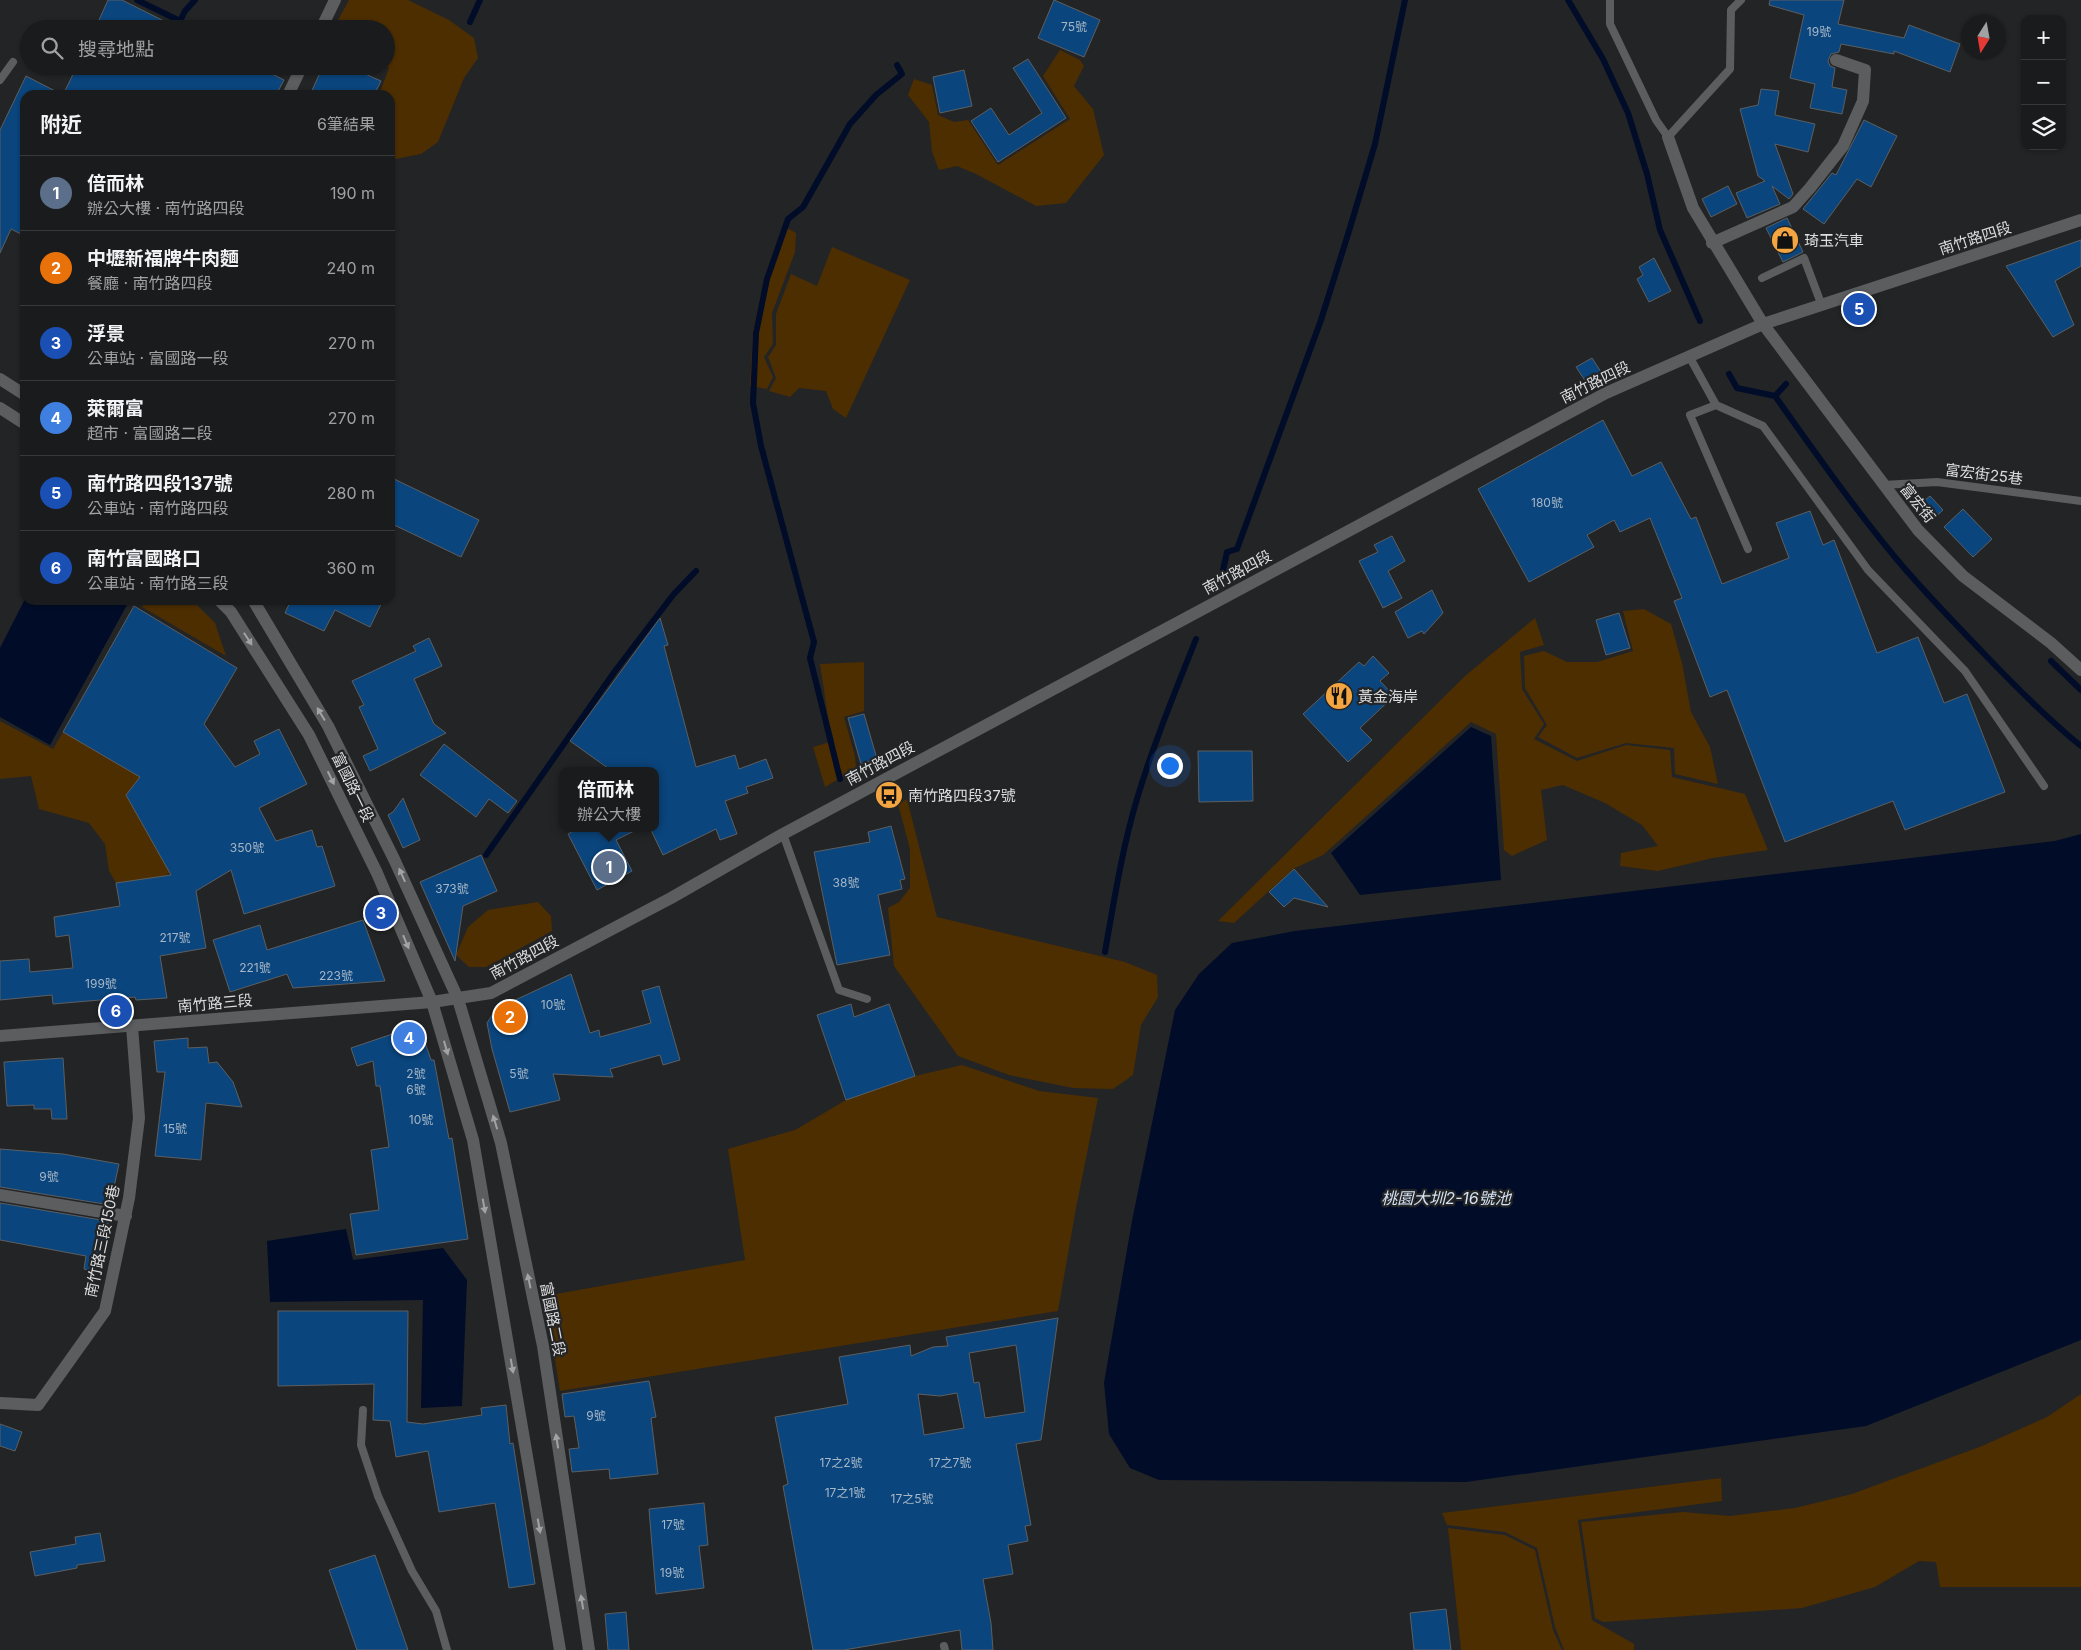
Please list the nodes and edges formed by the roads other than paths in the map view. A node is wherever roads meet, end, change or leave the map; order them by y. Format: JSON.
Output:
{"nodes":[{"id":1,"x":335,"y":0,"type":"edge"},
{"id":2,"x":1610,"y":0,"type":"edge"},
{"id":3,"x":1741,"y":0,"type":"edge"},
{"id":4,"x":325,"y":20,"type":"edge"},
{"id":5,"x":1836,"y":60,"type":"dead end"},
{"id":6,"x":13,"y":62,"type":"dead end"},
{"id":7,"x":298,"y":75,"type":"edge"},
{"id":8,"x":0,"y":80,"type":"edge"},
{"id":9,"x":290,"y":90,"type":"edge"},
{"id":10,"x":1668,"y":137,"type":"junction"},
{"id":11,"x":2081,"y":220,"type":"edge"},
{"id":12,"x":1712,"y":243,"type":"junction"},
{"id":13,"x":1762,"y":278,"type":"dead end"},
{"id":14,"x":1822,"y":306,"type":"junction"},
{"id":15,"x":1763,"y":324,"type":"junction"},
{"id":16,"x":1689,"y":356,"type":"junction"},
{"id":17,"x":0,"y":379,"type":"edge"},
{"id":18,"x":20,"y":392,"type":"edge"},
{"id":19,"x":1716,"y":405,"type":"junction"},
{"id":20,"x":0,"y":408,"type":"edge"},
{"id":21,"x":20,"y":421,"type":"edge"},
{"id":22,"x":1883,"y":485,"type":"junction"},
{"id":23,"x":2081,"y":501,"type":"edge"},
{"id":24,"x":1748,"y":549,"type":"dead end"},
{"id":25,"x":224,"y":605,"type":"edge"},
{"id":26,"x":256,"y":605,"type":"edge"},
{"id":27,"x":2081,"y":670,"type":"edge"},
{"id":28,"x":2044,"y":786,"type":"dead end"},
{"id":29,"x":783,"y":834,"type":"junction"},
{"id":30,"x":458,"y":999,"type":"junction"},
{"id":31,"x":867,"y":999,"type":"dead end"},
{"id":32,"x":432,"y":1002,"type":"junction"},
{"id":33,"x":132,"y":1026,"type":"junction"},
{"id":34,"x":0,"y":1036,"type":"edge"},
{"id":35,"x":0,"y":1195,"type":"edge"},
{"id":36,"x":126,"y":1216,"type":"junction"},
{"id":37,"x":0,"y":1403,"type":"edge"},
{"id":38,"x":363,"y":1410,"type":"dead end"},
{"id":39,"x":447,"y":1650,"type":"edge"},
{"id":40,"x":560,"y":1650,"type":"edge"},
{"id":41,"x":590,"y":1650,"type":"edge"}],
"edges":[{"from":1,"to":4,"type":"street"},
{"from":2,"to":10,"type":"lane"},
{"from":3,"to":10,"type":"lane"},
{"from":5,"to":12,"type":"street"},
{"from":6,"to":8,"type":"lane"},
{"from":7,"to":9,"type":"street"},
{"from":10,"to":12,"type":"street","name":"富宏街"},
{"from":11,"to":14,"type":"street","name":"南竹路四段"},
{"from":12,"to":15,"type":"street","name":"富宏街"},
{"from":13,"to":14,"type":"lane"},
{"from":14,"to":15,"type":"street","name":"南竹路四段"},
{"from":15,"to":16,"type":"street","name":"南竹路四段"},
{"from":15,"to":22,"type":"street","name":"富宏街"},
{"from":16,"to":19,"type":"lane"},
{"from":16,"to":29,"type":"street","name":"南竹路四段"},
{"from":17,"to":18,"type":"street"},
{"from":19,"to":24,"type":"lane"},
{"from":19,"to":28,"type":"lane"},
{"from":20,"to":21,"type":"street"},
{"from":22,"to":23,"type":"lane","name":"富宏街25巷"},
{"from":22,"to":27,"type":"street","name":"富宏街"},
{"from":25,"to":32,"type":"street","name":"富國路一段","one_way":true},
{"from":30,"to":26,"type":"street","name":"富國路一段","one_way":true},
{"from":29,"to":30,"type":"street","name":"南竹路四段"},
{"from":29,"to":31,"type":"lane"},
{"from":30,"to":32,"type":"street","name":"南竹路四段"},
{"from":41,"to":30,"type":"street","name":"富國路二段","one_way":true},
{"from":32,"to":33,"type":"street","name":"南竹路三段"},
{"from":32,"to":40,"type":"street","one_way":true},
{"from":33,"to":34,"type":"street","name":"南竹路三段"},
{"from":33,"to":36,"type":"street","name":"南竹路三段150巷"},
{"from":35,"to":36,"type":"street"},
{"from":36,"to":37,"type":"street","name":"南竹路三段150巷"},
{"from":38,"to":39,"type":"lane"}]}
